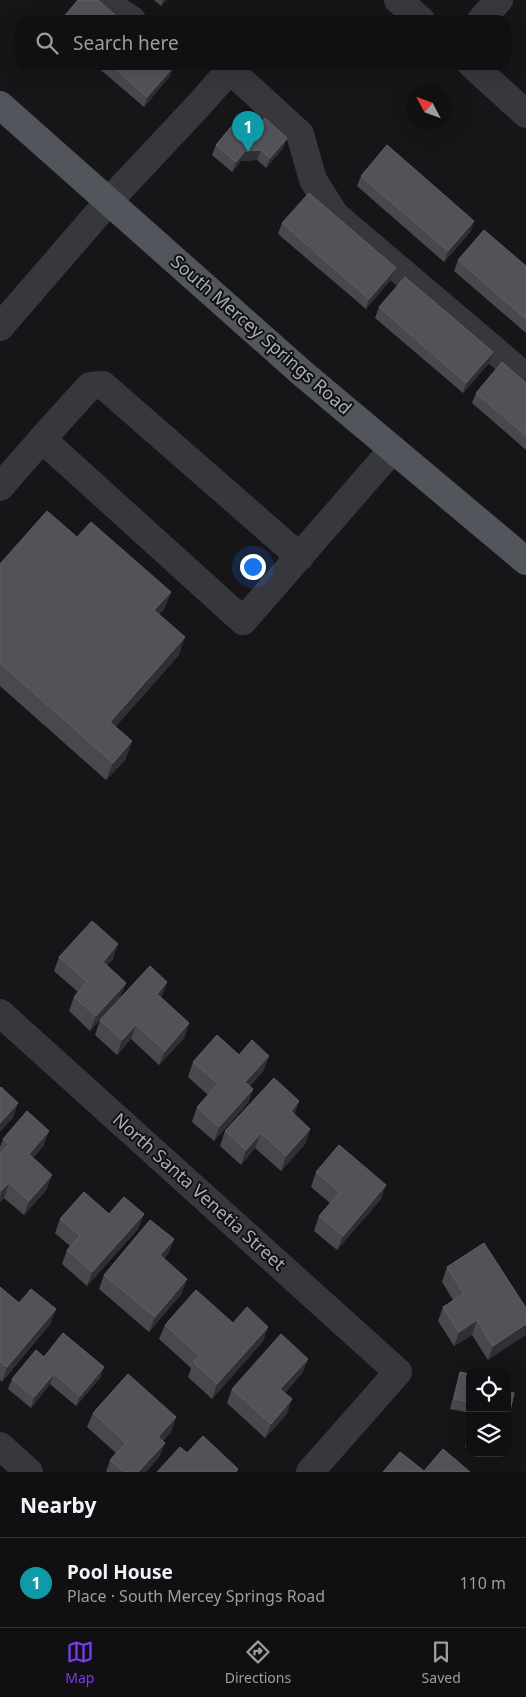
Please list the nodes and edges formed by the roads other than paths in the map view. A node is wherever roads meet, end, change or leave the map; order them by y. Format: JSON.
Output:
{"nodes":[{"id":1,"x":102,"y":0,"type":"edge"},
{"id":2,"x":398,"y":0,"type":"edge"},
{"id":3,"x":499,"y":0,"type":"edge"},
{"id":4,"x":124,"y":15,"type":"edge"},
{"id":5,"x":415,"y":15,"type":"edge"},
{"id":6,"x":486,"y":15,"type":"edge"},
{"id":7,"x":224,"y":70,"type":"edge"},
{"id":8,"x":228,"y":70,"type":"edge"},
{"id":9,"x":478,"y":70,"type":"edge"},
{"id":10,"x":0,"y":105,"type":"edge"},
{"id":11,"x":526,"y":114,"type":"edge"},
{"id":12,"x":108,"y":202,"type":"junction"},
{"id":13,"x":0,"y":327,"type":"edge"},
{"id":14,"x":526,"y":377,"type":"edge"},
{"id":15,"x":42,"y":439,"type":"junction"},
{"id":16,"x":393,"y":449,"type":"junction"},
{"id":17,"x":0,"y":487,"type":"edge"},
{"id":18,"x":300,"y":557,"type":"junction"},
{"id":19,"x":526,"y":561,"type":"edge"},
{"id":20,"x":0,"y":1013,"type":"edge"},
{"id":21,"x":0,"y":1446,"type":"edge"},
{"id":22,"x":29,"y":1472,"type":"edge"},
{"id":23,"x":310,"y":1472,"type":"edge"}],
"edges":[{"from":1,"to":4,"type":"street"},
{"from":2,"to":5,"type":"street"},
{"from":3,"to":6,"type":"street"},
{"from":7,"to":12,"type":"street"},
{"from":8,"to":14,"type":"street"},
{"from":9,"to":11,"type":"street"},
{"from":10,"to":12,"type":"main road","name":"South Mercey Springs Road"},
{"from":12,"to":13,"type":"street"},
{"from":12,"to":16,"type":"main road","name":"South Mercey Springs Road"},
{"from":15,"to":17,"type":"street"},
{"from":15,"to":18,"type":"street"},
{"from":15,"to":18,"type":"street"},
{"from":16,"to":18,"type":"street"},
{"from":16,"to":19,"type":"main road","name":"South Mercey Springs Road"},
{"from":20,"to":23,"type":"street","name":"North Santa Venetia Street"},
{"from":21,"to":22,"type":"street"}]}
